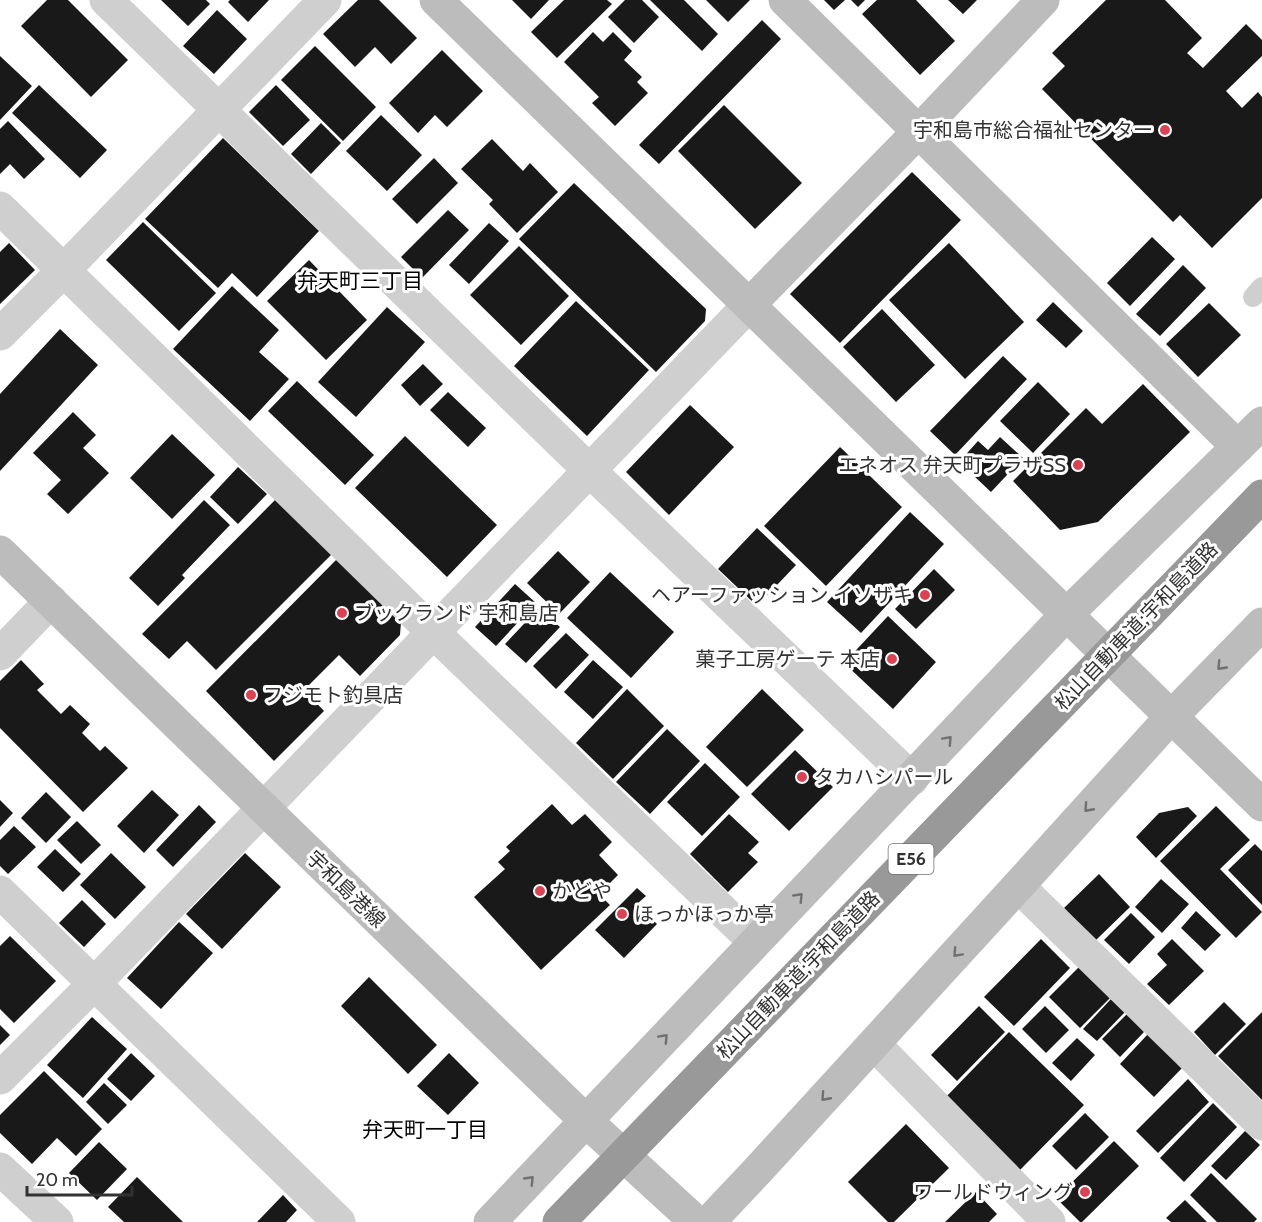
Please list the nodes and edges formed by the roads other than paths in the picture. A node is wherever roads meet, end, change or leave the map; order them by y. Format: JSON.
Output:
{"nodes":[{"id":1,"x":106,"y":0,"type":"edge"},
{"id":2,"x":325,"y":0,"type":"edge"},
{"id":3,"x":436,"y":0,"type":"edge"},
{"id":4,"x":785,"y":0,"type":"edge"},
{"id":5,"x":1043,"y":0,"type":"edge"},
{"id":6,"x":218,"y":110,"type":"junction"},
{"id":7,"x":919,"y":131,"type":"junction"},
{"id":8,"x":0,"y":208,"type":"edge"},
{"id":9,"x":64,"y":270,"type":"junction"},
{"id":10,"x":749,"y":305,"type":"junction"},
{"id":11,"x":0,"y":334,"type":"edge"},
{"id":12,"x":1262,"y":423,"type":"edge"},
{"id":13,"x":1238,"y":447,"type":"junction"},
{"id":14,"x":590,"y":471,"type":"junction"},
{"id":15,"x":1262,"y":496,"type":"edge"},
{"id":16,"x":0,"y":552,"type":"edge"},
{"id":17,"x":51,"y":601,"type":"junction"},
{"id":18,"x":1066,"y":615,"type":"junction"},
{"id":19,"x":1262,"y":624,"type":"edge"},
{"id":20,"x":433,"y":632,"type":"junction"},
{"id":21,"x":0,"y":654,"type":"edge"},
{"id":22,"x":1171,"y":717,"type":"junction"},
{"id":23,"x":912,"y":779,"type":"junction"},
{"id":24,"x":1262,"y":805,"type":"edge"},
{"id":25,"x":264,"y":809,"type":"junction"},
{"id":26,"x":1018,"y":886,"type":"junction"},
{"id":27,"x":0,"y":892,"type":"edge"},
{"id":28,"x":755,"y":942,"type":"junction"},
{"id":29,"x":94,"y":984,"type":"junction"},
{"id":30,"x":874,"y":1044,"type":"junction"},
{"id":31,"x":0,"y":1078,"type":"edge"},
{"id":32,"x":586,"y":1121,"type":"junction"},
{"id":33,"x":1262,"y":1124,"type":"edge"},
{"id":34,"x":0,"y":1169,"type":"edge"},
{"id":35,"x":57,"y":1222,"type":"edge"},
{"id":36,"x":339,"y":1222,"type":"edge"},
{"id":37,"x":490,"y":1222,"type":"edge"},
{"id":38,"x":559,"y":1222,"type":"edge"},
{"id":39,"x":696,"y":1222,"type":"edge"},
{"id":40,"x":709,"y":1222,"type":"edge"},
{"id":41,"x":1049,"y":1222,"type":"edge"}],
"edges":[{"from":1,"to":6,"type":"street"},
{"from":2,"to":6,"type":"street"},
{"from":3,"to":10,"type":"street"},
{"from":4,"to":7,"type":"street"},
{"from":5,"to":7,"type":"street"},
{"from":6,"to":9,"type":"street"},
{"from":6,"to":14,"type":"street"},
{"from":7,"to":10,"type":"street"},
{"from":7,"to":13,"type":"street"},
{"from":8,"to":9,"type":"street"},
{"from":9,"to":11,"type":"street"},
{"from":9,"to":20,"type":"street"},
{"from":10,"to":14,"type":"street"},
{"from":10,"to":18,"type":"street"},
{"from":12,"to":13,"type":"street"},
{"from":13,"to":18,"type":"street"},
{"from":14,"to":20,"type":"street"},
{"from":14,"to":23,"type":"street"},
{"from":15,"to":38,"type":"highway","name":"松山自動車道;宇和島道路","number":"E56","bridge":true},
{"from":16,"to":17,"type":"street","name":"宇和島港線"},
{"from":17,"to":21,"type":"street"},
{"from":17,"to":25,"type":"street","name":"宇和島港線"},
{"from":18,"to":22,"type":"street"},
{"from":23,"to":18,"type":"street","one_way":true},
{"from":19,"to":22,"type":"street","one_way":true},
{"from":20,"to":25,"type":"street"},
{"from":20,"to":28,"type":"street"},
{"from":22,"to":24,"type":"street"},
{"from":22,"to":26,"type":"street","one_way":true},
{"from":28,"to":23,"type":"street","one_way":true},
{"from":25,"to":29,"type":"street"},
{"from":25,"to":32,"type":"street","name":"宇和島港線"},
{"from":26,"to":30,"type":"street","one_way":true},
{"from":26,"to":33,"type":"street"},
{"from":27,"to":29,"type":"street"},
{"from":32,"to":28,"type":"street","one_way":true},
{"from":29,"to":31,"type":"street"},
{"from":29,"to":36,"type":"street"},
{"from":30,"to":40,"type":"street","one_way":true},
{"from":30,"to":41,"type":"street"},
{"from":37,"to":32,"type":"street","one_way":true},
{"from":32,"to":39,"type":"street","name":"宇和島港線"},
{"from":34,"to":35,"type":"street"}]}
